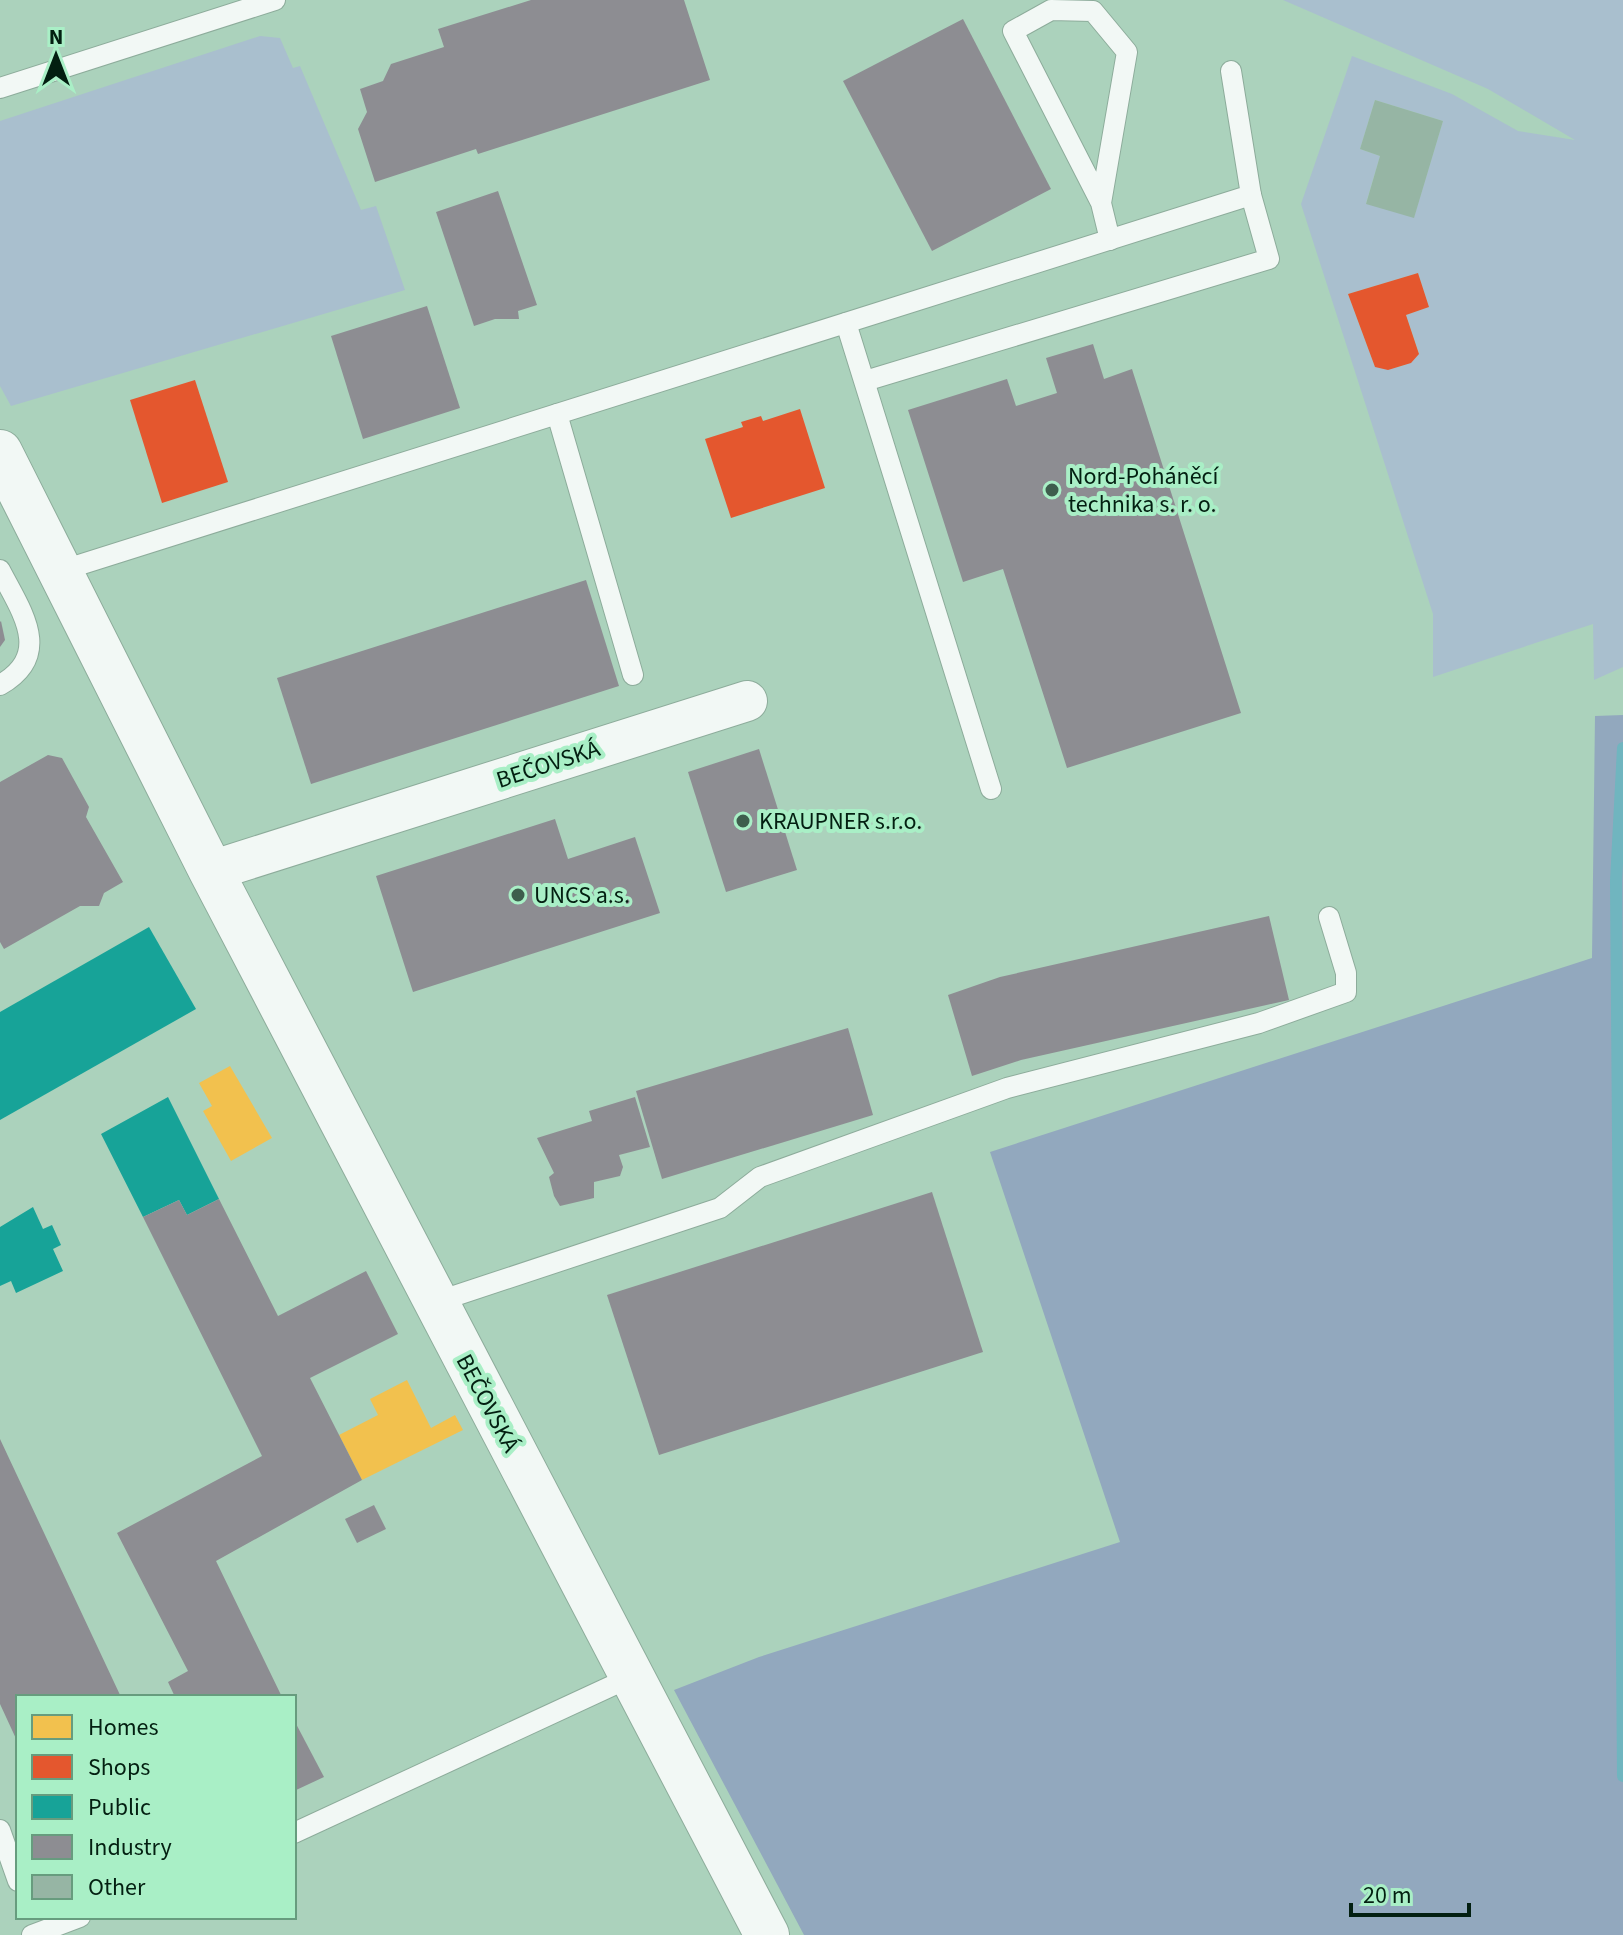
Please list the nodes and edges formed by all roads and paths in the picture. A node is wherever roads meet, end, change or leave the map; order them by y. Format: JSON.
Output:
{"nodes":[{"id":1,"x":275,"y":0,"type":"edge"},
{"id":2,"x":1231,"y":71,"type":"dead end"},
{"id":3,"x":0,"y":88,"type":"edge"},
{"id":4,"x":1251,"y":195,"type":"junction"},
{"id":5,"x":1101,"y":203,"type":"junction"},
{"id":6,"x":1110,"y":240,"type":"junction"},
{"id":7,"x":846,"y":323,"type":"junction"},
{"id":8,"x":865,"y":381,"type":"junction"},
{"id":9,"x":557,"y":414,"type":"junction"},
{"id":10,"x":0,"y":452,"type":"edge"},
{"id":11,"x":0,"y":570,"type":"edge"},
{"id":12,"x":60,"y":571,"type":"junction"},
{"id":13,"x":633,"y":675,"type":"dead end"},
{"id":14,"x":0,"y":685,"type":"edge"},
{"id":15,"x":747,"y":701,"type":"dead end"},
{"id":16,"x":991,"y":789,"type":"dead end"},
{"id":17,"x":211,"y":871,"type":"junction"},
{"id":18,"x":1329,"y":917,"type":"dead end"},
{"id":19,"x":436,"y":1302,"type":"junction"},
{"id":20,"x":631,"y":1677,"type":"junction"},
{"id":21,"x":0,"y":1830,"type":"edge"},
{"id":22,"x":296,"y":1832,"type":"edge"},
{"id":23,"x":16,"y":1875,"type":"edge"},
{"id":24,"x":74,"y":1919,"type":"edge"},
{"id":25,"x":29,"y":1935,"type":"edge"},
{"id":26,"x":767,"y":1935,"type":"edge"}],
"edges":[{"from":1,"to":3,"type":"lane"},
{"from":2,"to":4,"type":"lane"},
{"from":4,"to":6,"type":"lane"},
{"from":4,"to":8,"type":"lane"},
{"from":5,"to":5,"type":"lane"},
{"from":5,"to":6,"type":"lane"},
{"from":6,"to":7,"type":"lane"},
{"from":7,"to":8,"type":"lane"},
{"from":7,"to":9,"type":"lane"},
{"from":8,"to":16,"type":"lane"},
{"from":9,"to":12,"type":"lane"},
{"from":9,"to":13,"type":"lane"},
{"from":10,"to":12,"type":"street","name":"BEČOVSKÁ"},
{"from":11,"to":14,"type":"lane"},
{"from":12,"to":17,"type":"street","name":"BEČOVSKÁ"},
{"from":15,"to":17,"type":"street","name":"BEČOVSKÁ"},
{"from":17,"to":19,"type":"street","name":"BEČOVSKÁ"},
{"from":18,"to":19,"type":"lane"},
{"from":19,"to":20,"type":"street","name":"BEČOVSKÁ"},
{"from":20,"to":22,"type":"lane"},
{"from":20,"to":26,"type":"street","name":"BEČOVSKÁ"},
{"from":21,"to":23,"type":"lane"},
{"from":24,"to":25,"type":"lane"}]}
